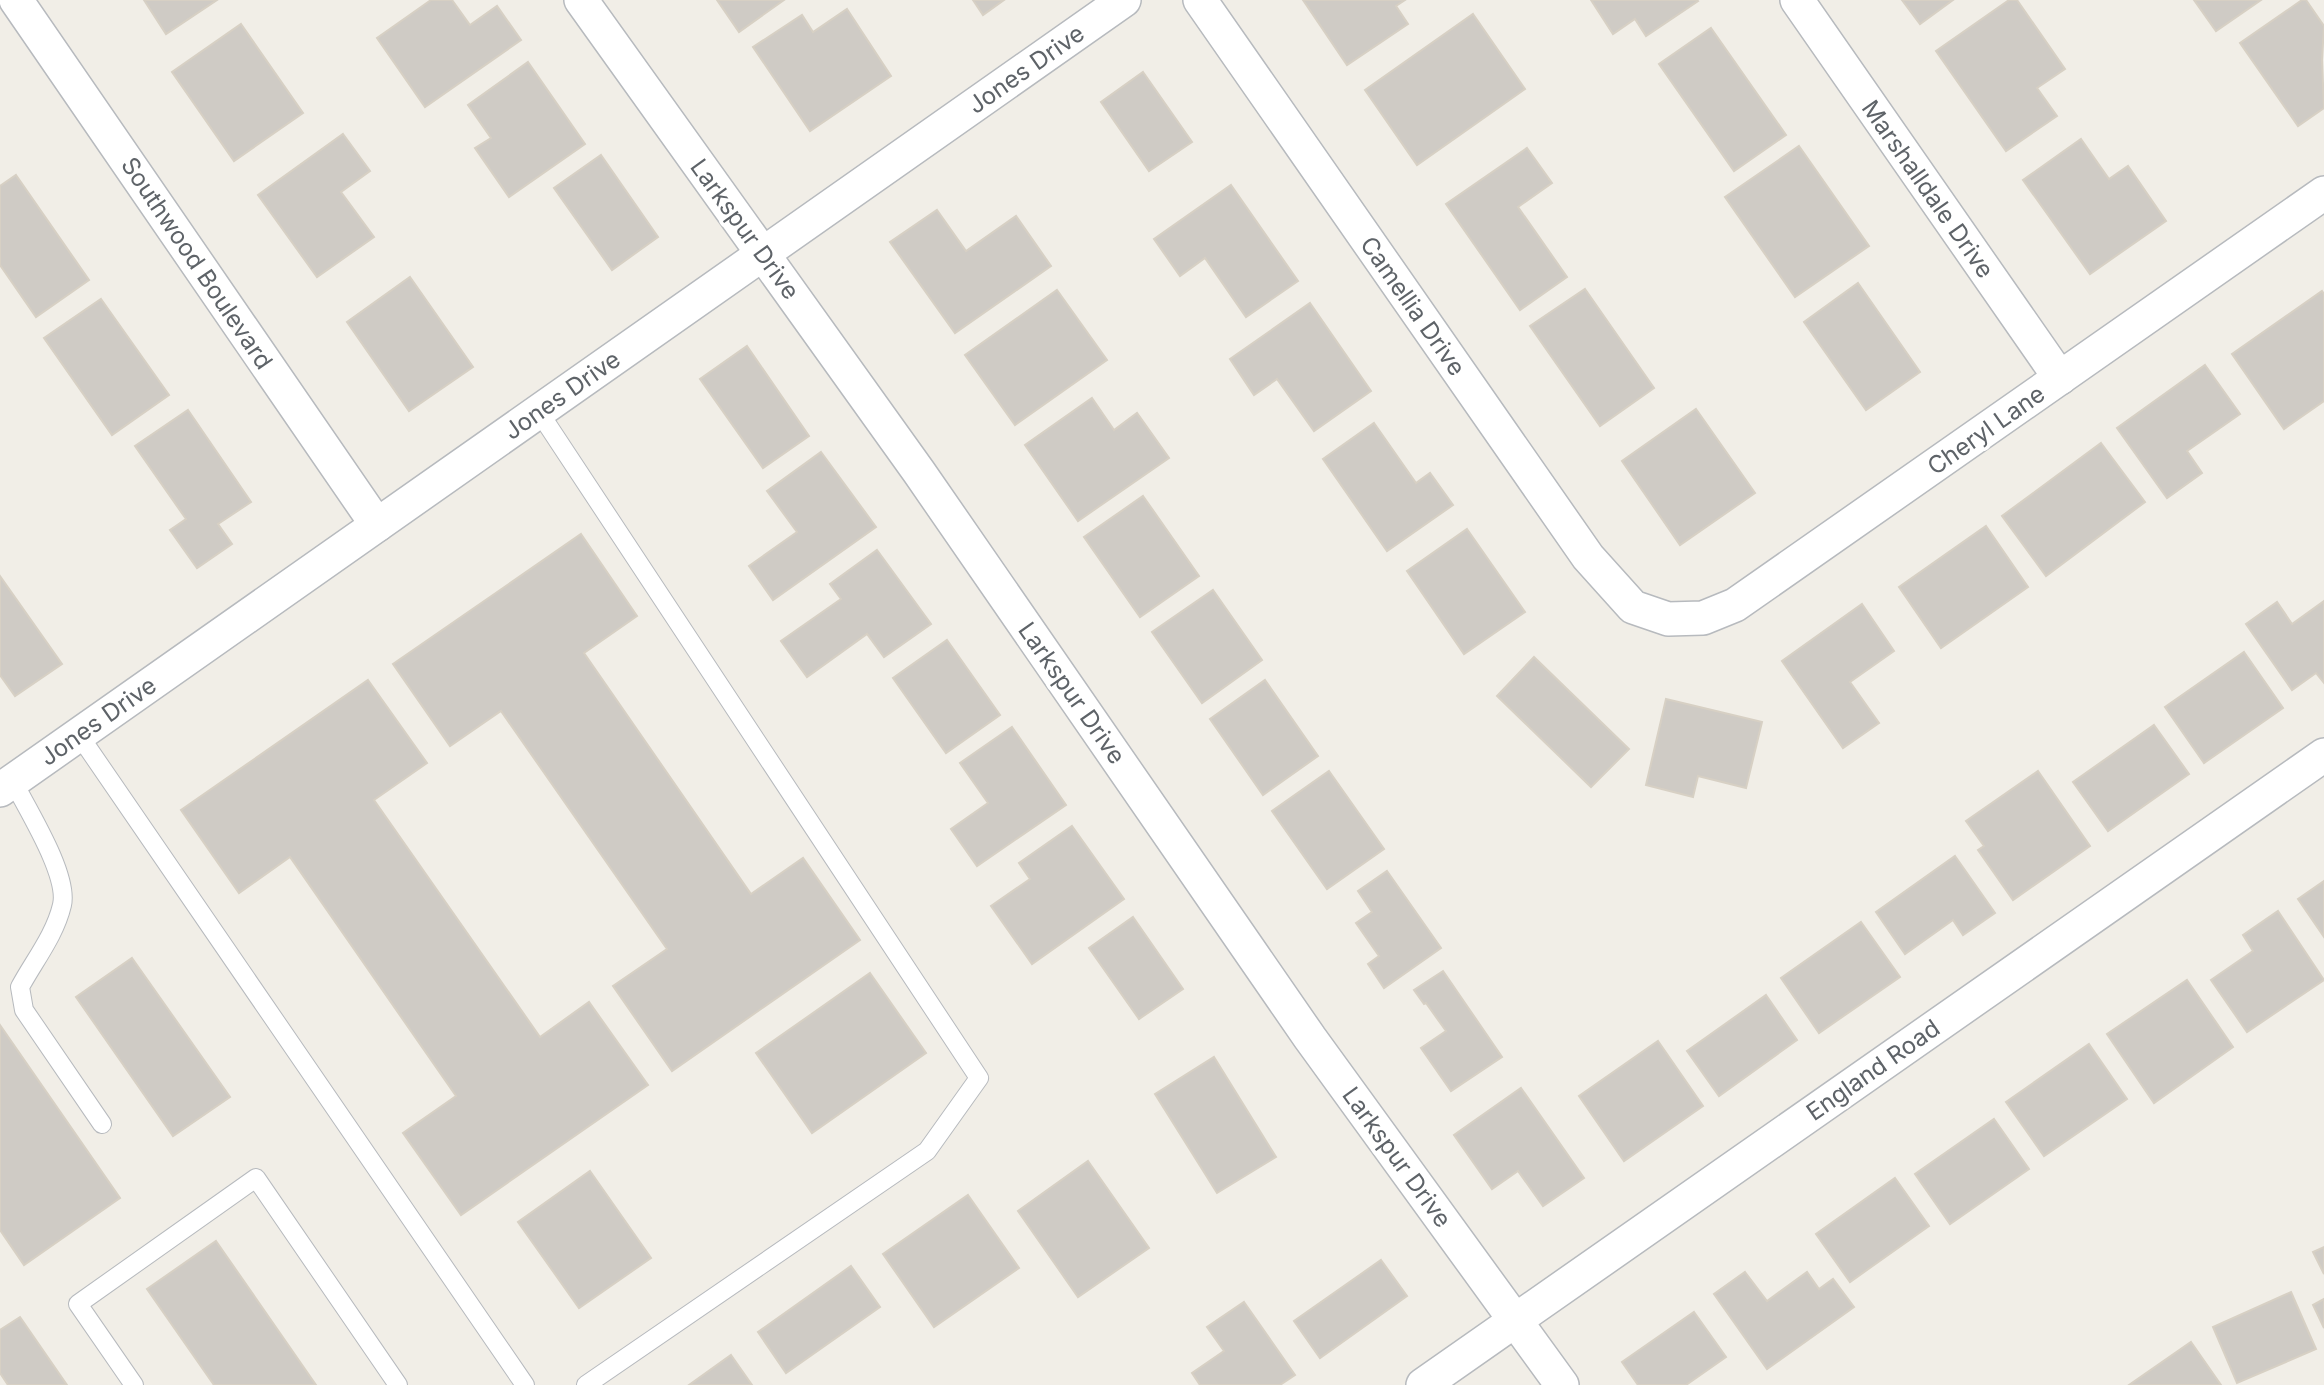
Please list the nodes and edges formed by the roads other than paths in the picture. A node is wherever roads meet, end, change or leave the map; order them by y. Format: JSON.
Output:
{"nodes":[{"id":1,"x":16,"y":0,"type":"edge"},
{"id":2,"x":581,"y":0,"type":"edge"},
{"id":3,"x":1124,"y":0,"type":"edge"},
{"id":4,"x":1200,"y":0,"type":"edge"},
{"id":5,"x":1797,"y":0,"type":"edge"},
{"id":6,"x":2324,"y":193,"type":"edge"},
{"id":7,"x":763,"y":254,"type":"junction"},
{"id":8,"x":2060,"y":378,"type":"junction"},
{"id":9,"x":539,"y":411,"type":"junction"},
{"id":10,"x":376,"y":525,"type":"junction"},
{"id":11,"x":1633,"y":607,"type":"joint"},
{"id":12,"x":79,"y":735,"type":"junction"},
{"id":13,"x":2324,"y":755,"type":"edge"},
{"id":14,"x":6,"y":786,"type":"edge"},
{"id":15,"x":102,"y":1124,"type":"dead end"},
{"id":16,"x":1515,"y":1319,"type":"junction"},
{"id":17,"x":134,"y":1385,"type":"edge"},
{"id":18,"x":398,"y":1385,"type":"edge"},
{"id":19,"x":525,"y":1385,"type":"edge"},
{"id":20,"x":586,"y":1385,"type":"edge"},
{"id":21,"x":1423,"y":1385,"type":"edge"},
{"id":22,"x":1562,"y":1385,"type":"edge"}],
"edges":[{"from":1,"to":10,"type":"street","name":"Southwood Boulevard"},
{"from":2,"to":7,"type":"street","name":"Larkspur Drive"},
{"from":3,"to":7,"type":"street","name":"Jones Drive"},
{"from":4,"to":11,"type":"street","name":"Camellia Drive"},
{"from":5,"to":8,"type":"street","name":"Marshalldale Drive"},
{"from":6,"to":8,"type":"street","name":"Cheryl Lane"},
{"from":7,"to":9,"type":"street","name":"Jones Drive"},
{"from":7,"to":16,"type":"street","name":"Larkspur Drive"},
{"from":8,"to":11,"type":"street","name":"Cheryl Lane"},
{"from":9,"to":10,"type":"street","name":"Jones Drive"},
{"from":9,"to":20,"type":"lane"},
{"from":10,"to":12,"type":"street","name":"Jones Drive"},
{"from":12,"to":14,"type":"street","name":"Jones Drive"},
{"from":12,"to":19,"type":"lane"},
{"from":13,"to":16,"type":"street","name":"England Road"},
{"from":14,"to":15,"type":"lane"},
{"from":16,"to":21,"type":"street","name":"England Road"},
{"from":16,"to":22,"type":"street","name":"Larkspur Drive"},
{"from":17,"to":18,"type":"lane"}]}
